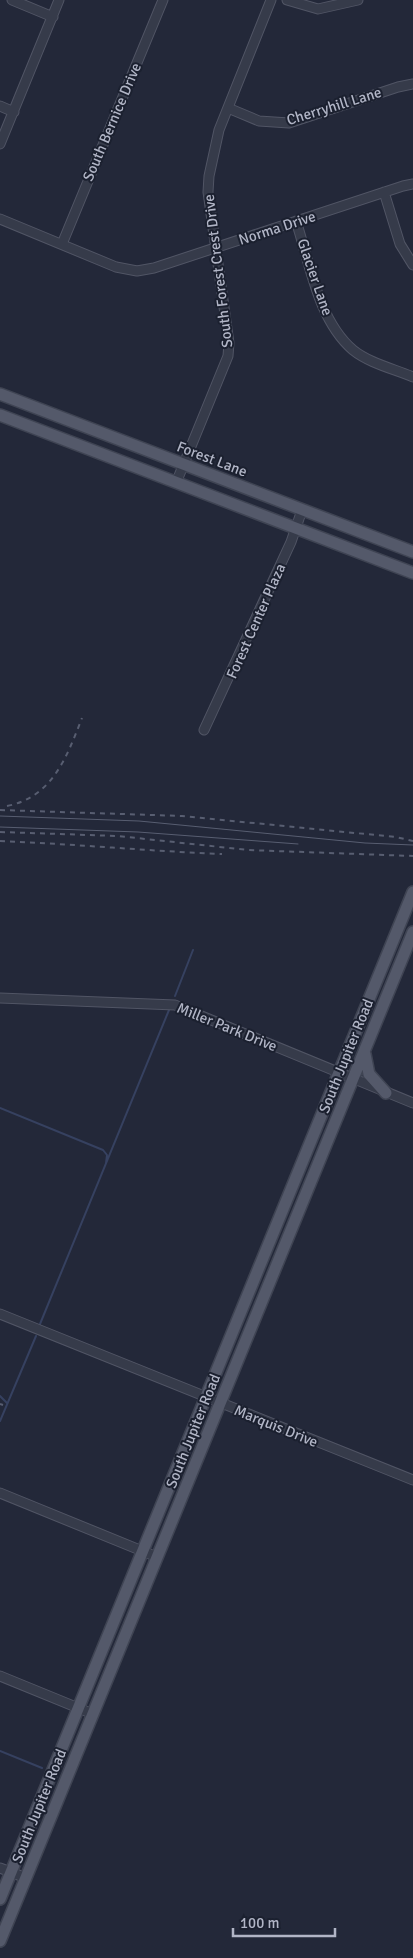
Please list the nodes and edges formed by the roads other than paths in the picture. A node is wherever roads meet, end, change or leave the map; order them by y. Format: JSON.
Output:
{"nodes":[{"id":1,"x":12,"y":0,"type":"edge"},
{"id":2,"x":59,"y":0,"type":"edge"},
{"id":3,"x":163,"y":0,"type":"edge"},
{"id":4,"x":271,"y":0,"type":"edge"},
{"id":5,"x":287,"y":0,"type":"edge"},
{"id":6,"x":358,"y":0,"type":"edge"},
{"id":7,"x":53,"y":17,"type":"junction"},
{"id":8,"x":413,"y":84,"type":"edge"},
{"id":9,"x":0,"y":106,"type":"edge"},
{"id":10,"x":228,"y":108,"type":"junction"},
{"id":11,"x":14,"y":112,"type":"junction"},
{"id":12,"x":0,"y":144,"type":"edge"},
{"id":13,"x":413,"y":184,"type":"edge"},
{"id":14,"x":384,"y":192,"type":"junction"},
{"id":15,"x":0,"y":219,"type":"edge"},
{"id":16,"x":296,"y":221,"type":"junction"},
{"id":17,"x":62,"y":244,"type":"junction"},
{"id":18,"x":215,"y":249,"type":"junction"},
{"id":19,"x":413,"y":264,"type":"edge"},
{"id":20,"x":413,"y":377,"type":"edge"},
{"id":21,"x":0,"y":394,"type":"edge"},
{"id":22,"x":0,"y":415,"type":"edge"},
{"id":23,"x":55,"y":415,"type":"junction"},
{"id":24,"x":48,"y":434,"type":"junction"},
{"id":25,"x":184,"y":465,"type":"junction"},
{"id":26,"x":176,"y":483,"type":"junction"},
{"id":27,"x":302,"y":510,"type":"junction"},
{"id":28,"x":297,"y":529,"type":"junction"},
{"id":29,"x":413,"y":552,"type":"edge"},
{"id":30,"x":413,"y":573,"type":"edge"},
{"id":31,"x":204,"y":730,"type":"dead end"},
{"id":32,"x":413,"y":892,"type":"edge"},
{"id":33,"x":413,"y":932,"type":"edge"},
{"id":34,"x":392,"y":943,"type":"junction"},
{"id":35,"x":406,"y":949,"type":"junction"},
{"id":36,"x":0,"y":998,"type":"edge"},
{"id":37,"x":365,"y":1052,"type":"junction"},
{"id":38,"x":339,"y":1073,"type":"junction"},
{"id":39,"x":354,"y":1079,"type":"junction"},
{"id":40,"x":386,"y":1093,"type":"junction"},
{"id":41,"x":413,"y":1103,"type":"edge"},
{"id":42,"x":273,"y":1235,"type":"junction"},
{"id":43,"x":287,"y":1241,"type":"junction"},
{"id":44,"x":0,"y":1314,"type":"edge"},
{"id":45,"x":206,"y":1398,"type":"junction"},
{"id":46,"x":220,"y":1404,"type":"junction"},
{"id":47,"x":413,"y":1480,"type":"edge"},
{"id":48,"x":0,"y":1492,"type":"edge"},
{"id":49,"x":142,"y":1551,"type":"junction"},
{"id":50,"x":157,"y":1557,"type":"junction"},
{"id":51,"x":110,"y":1633,"type":"junction"},
{"id":52,"x":124,"y":1639,"type":"junction"},
{"id":53,"x":0,"y":1676,"type":"edge"},
{"id":54,"x":80,"y":1708,"type":"junction"},
{"id":55,"x":93,"y":1714,"type":"junction"},
{"id":56,"x":45,"y":1789,"type":"junction"},
{"id":57,"x":60,"y":1795,"type":"junction"},
{"id":58,"x":5,"y":1870,"type":"edge"},
{"id":59,"x":26,"y":1878,"type":"junction"},
{"id":60,"x":0,"y":1899,"type":"edge"},
{"id":61,"x":0,"y":1941,"type":"edge"}],
"edges":[{"from":1,"to":7,"type":"street"},
{"from":2,"to":7,"type":"street"},
{"from":3,"to":17,"type":"street","name":"South Bernice Drive"},
{"from":4,"to":10,"type":"street","name":"South Forest Crest Drive"},
{"from":5,"to":6,"type":"street"},
{"from":7,"to":11,"type":"street"},
{"from":8,"to":10,"type":"street","name":"Cherryhill Lane"},
{"from":9,"to":11,"type":"street"},
{"from":10,"to":18,"type":"street","name":"South Forest Crest Drive"},
{"from":11,"to":12,"type":"street"},
{"from":13,"to":14,"type":"street","name":"Norma Drive"},
{"from":14,"to":16,"type":"street","name":"Norma Drive"},
{"from":14,"to":19,"type":"street"},
{"from":15,"to":17,"type":"street","name":"Norma Drive"},
{"from":16,"to":18,"type":"street","name":"Norma Drive"},
{"from":16,"to":20,"type":"street","name":"Glacier Lane"},
{"from":17,"to":18,"type":"street","name":"Norma Drive"},
{"from":18,"to":25,"type":"street","name":"South Forest Crest Drive"},
{"from":21,"to":23,"type":"main road","name":"Forest Lane"},
{"from":22,"to":24,"type":"main road"},
{"from":23,"to":24,"type":"main road"},
{"from":23,"to":25,"type":"main road","name":"Forest Lane"},
{"from":24,"to":26,"type":"main road"},
{"from":25,"to":26,"type":"street","name":"South Forest Crest Drive"},
{"from":25,"to":27,"type":"main road","name":"Forest Lane"},
{"from":26,"to":28,"type":"main road"},
{"from":27,"to":28,"type":"street","name":"Forest Center Plaza"},
{"from":27,"to":29,"type":"main road","name":"Forest Lane"},
{"from":28,"to":30,"type":"main road"},
{"from":28,"to":31,"type":"street","name":"Forest Center Plaza"},
{"from":32,"to":34,"type":"main road","name":"South Jupiter Road"},
{"from":33,"to":35,"type":"main road","name":"South Jupiter Road"},
{"from":34,"to":35,"type":"main road"},
{"from":34,"to":38,"type":"main road","name":"South Jupiter Road"},
{"from":35,"to":37,"type":"main road","name":"South Jupiter Road"},
{"from":36,"to":38,"type":"street","name":"Miller Park Drive"},
{"from":37,"to":39,"type":"main road","name":"South Jupiter Road"},
{"from":37,"to":40,"type":"main road"},
{"from":38,"to":39,"type":"street","name":"Miller Park Drive"},
{"from":38,"to":42,"type":"main road","name":"South Jupiter Road"},
{"from":39,"to":40,"type":"street","name":"Miller Park Drive"},
{"from":39,"to":43,"type":"main road","name":"South Jupiter Road"},
{"from":40,"to":41,"type":"street","name":"Miller Park Drive"},
{"from":42,"to":43,"type":"main road"},
{"from":42,"to":45,"type":"main road","name":"South Jupiter Road"},
{"from":43,"to":46,"type":"main road","name":"South Jupiter Road"},
{"from":44,"to":45,"type":"street","name":"Marquis Drive"},
{"from":45,"to":46,"type":"street","name":"Marquis Drive"},
{"from":45,"to":49,"type":"main road","name":"South Jupiter Road"},
{"from":46,"to":47,"type":"street","name":"Marquis Drive"},
{"from":46,"to":50,"type":"main road","name":"South Jupiter Road"},
{"from":48,"to":49,"type":"street"},
{"from":49,"to":50,"type":"street"},
{"from":49,"to":51,"type":"main road","name":"South Jupiter Road"},
{"from":50,"to":52,"type":"main road","name":"South Jupiter Road"},
{"from":51,"to":52,"type":"main road"},
{"from":51,"to":54,"type":"main road","name":"South Jupiter Road"},
{"from":52,"to":55,"type":"main road","name":"South Jupiter Road"},
{"from":53,"to":54,"type":"street"},
{"from":54,"to":55,"type":"street"},
{"from":54,"to":56,"type":"main road","name":"South Jupiter Road"},
{"from":55,"to":57,"type":"main road","name":"South Jupiter Road"},
{"from":56,"to":57,"type":"main road"},
{"from":56,"to":58,"type":"main road","name":"South Jupiter Road"},
{"from":57,"to":59,"type":"main road","name":"South Jupiter Road"},
{"from":58,"to":59,"type":"street"},
{"from":58,"to":60,"type":"main road","name":"South Jupiter Road"},
{"from":59,"to":61,"type":"main road","name":"South Jupiter Road"}]}
